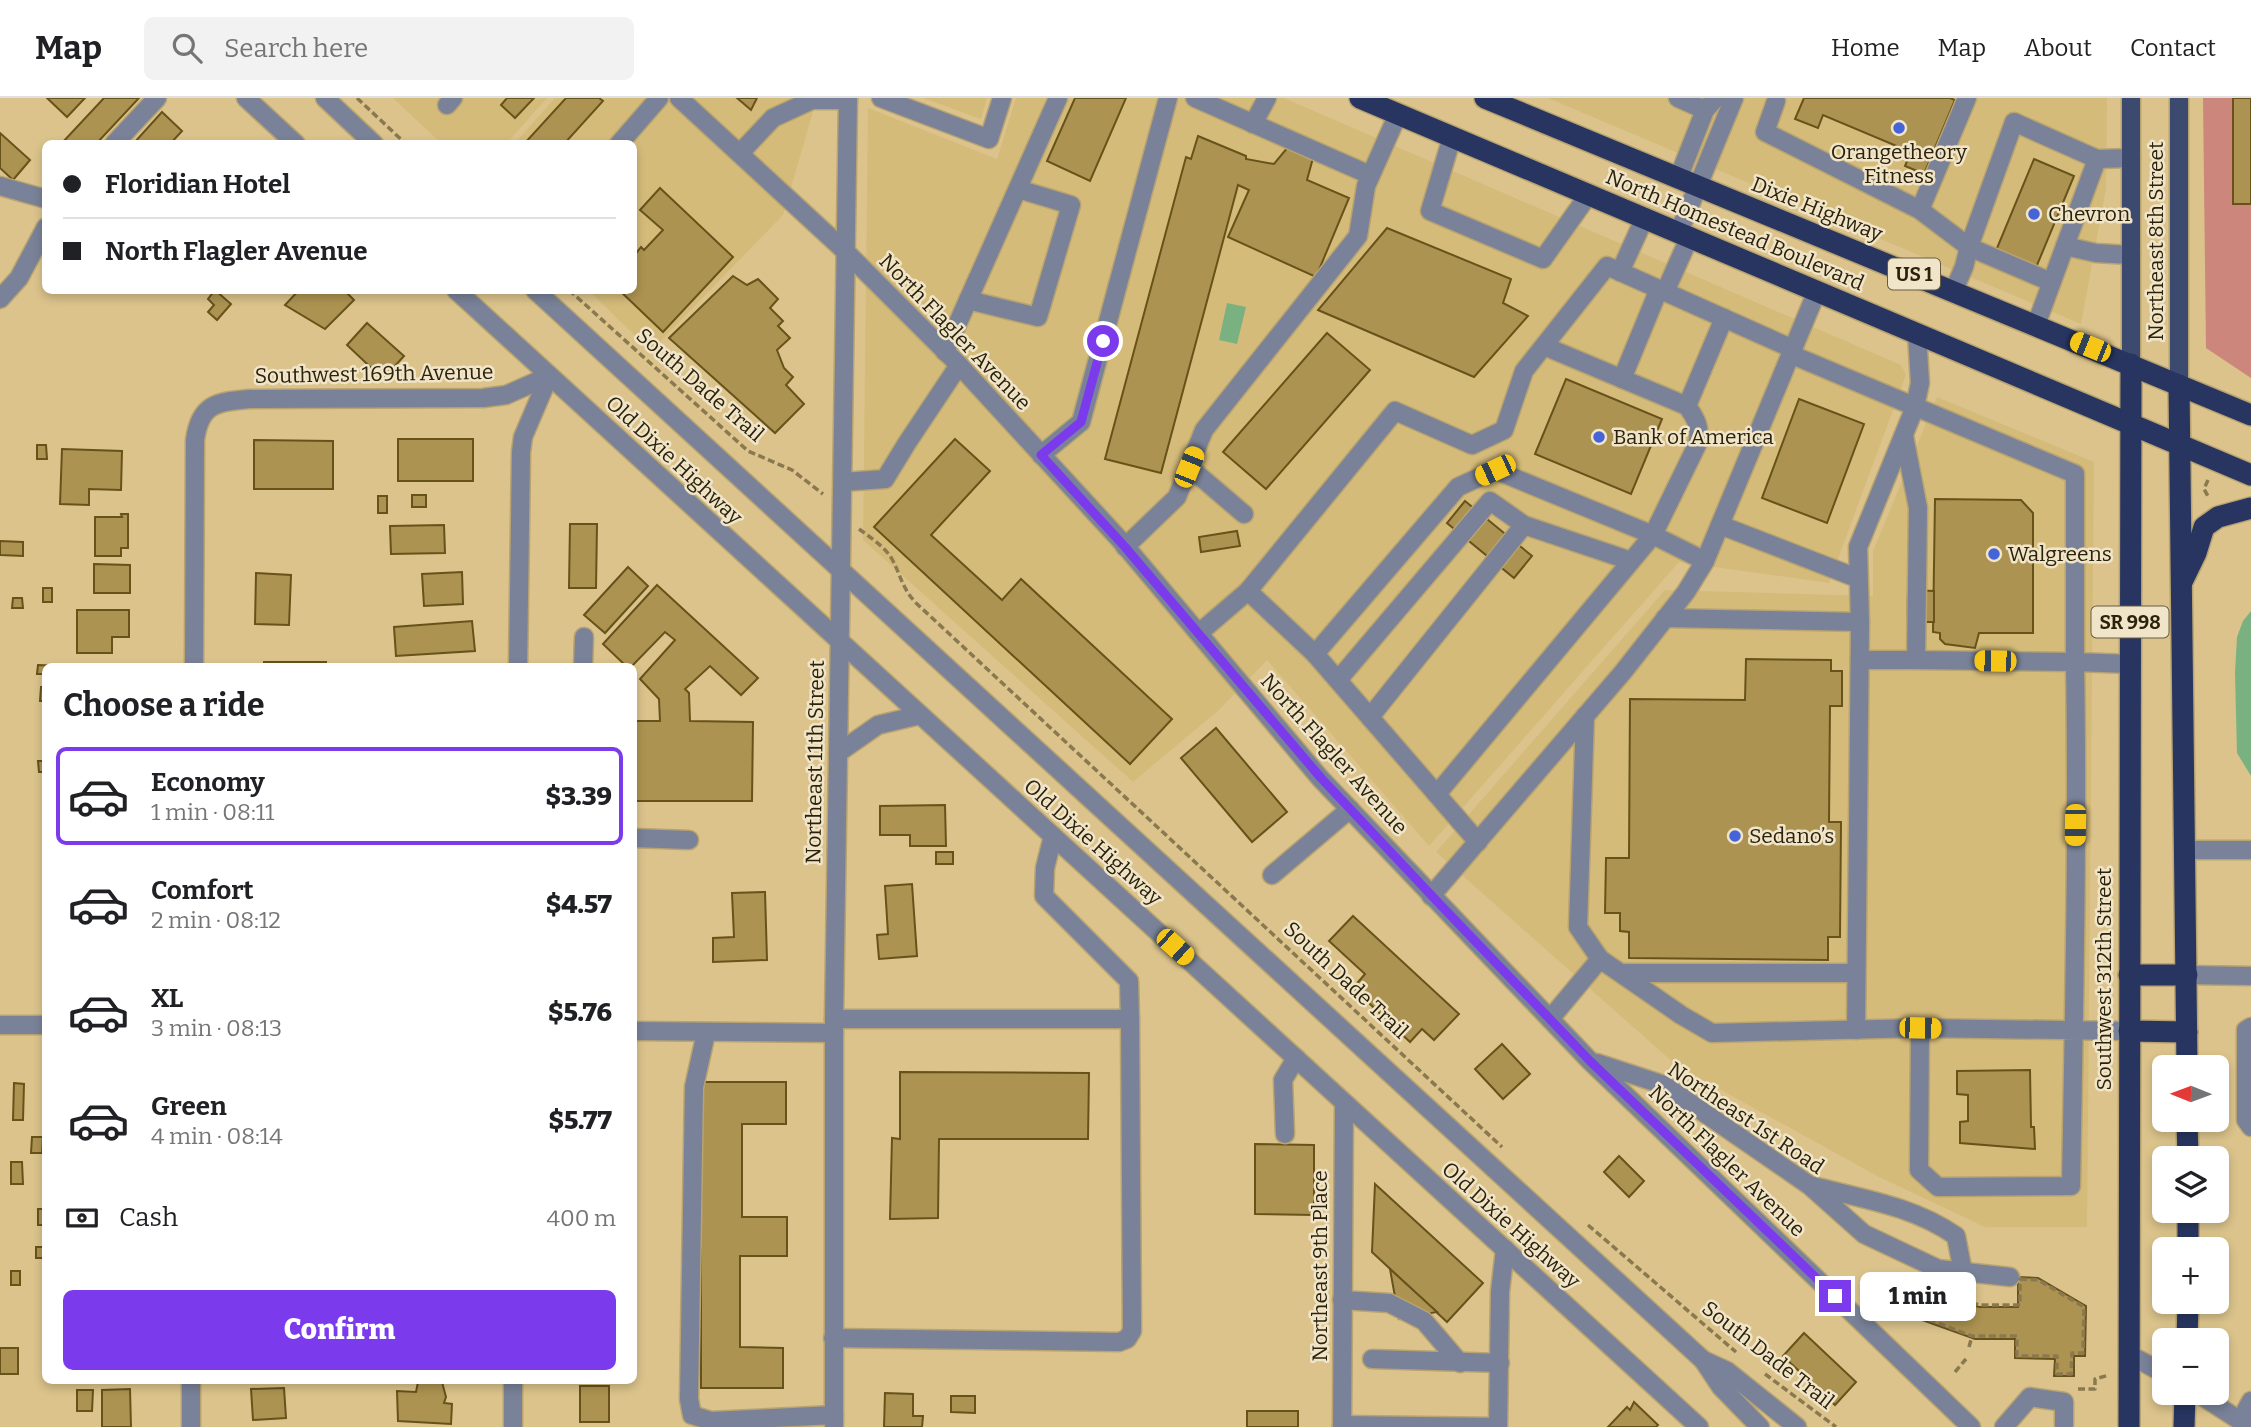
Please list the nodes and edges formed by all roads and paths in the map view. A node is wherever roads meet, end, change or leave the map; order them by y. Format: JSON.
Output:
{"nodes":[{"id":1,"x":157,"y":98,"type":"edge"},
{"id":2,"x":246,"y":98,"type":"edge"},
{"id":3,"x":325,"y":98,"type":"edge"},
{"id":4,"x":357,"y":98,"type":"edge"},
{"id":5,"x":659,"y":98,"type":"edge"},
{"id":6,"x":679,"y":98,"type":"edge"},
{"id":7,"x":881,"y":98,"type":"edge"},
{"id":8,"x":1002,"y":98,"type":"edge"},
{"id":9,"x":1058,"y":98,"type":"edge"},
{"id":10,"x":1168,"y":98,"type":"edge"},
{"id":11,"x":1195,"y":98,"type":"edge"},
{"id":12,"x":1267,"y":98,"type":"edge"},
{"id":13,"x":1360,"y":98,"type":"edge"},
{"id":14,"x":1485,"y":98,"type":"edge"},
{"id":15,"x":1678,"y":98,"type":"edge"},
{"id":16,"x":1734,"y":98,"type":"edge"},
{"id":17,"x":1967,"y":98,"type":"edge"},
{"id":18,"x":2131,"y":98,"type":"edge"},
{"id":19,"x":2179,"y":98,"type":"edge"},
{"id":20,"x":848,"y":99,"type":"edge"},
{"id":21,"x":1774,"y":99,"type":"edge"},
{"id":22,"x":1711,"y":104,"type":"edge"},
{"id":23,"x":1398,"y":114,"type":"junction"},
{"id":24,"x":1253,"y":124,"type":"junction"},
{"id":25,"x":1452,"y":137,"type":"junction"},
{"id":26,"x":118,"y":140,"type":"edge"},
{"id":27,"x":292,"y":140,"type":"edge"},
{"id":28,"x":370,"y":140,"type":"edge"},
{"id":29,"x":402,"y":140,"type":"edge"},
{"id":30,"x":622,"y":140,"type":"edge"},
{"id":31,"x":740,"y":153,"type":"junction"},
{"id":32,"x":2131,"y":158,"type":"junction"},
{"id":33,"x":2097,"y":159,"type":"junction"},
{"id":34,"x":1370,"y":176,"type":"junction"},
{"id":35,"x":1688,"y":183,"type":"junction"},
{"id":36,"x":0,"y":186,"type":"edge"},
{"id":37,"x":1018,"y":189,"type":"junction"},
{"id":38,"x":1589,"y":194,"type":"junction"},
{"id":39,"x":41,"y":198,"type":"edge"},
{"id":40,"x":1920,"y":210,"type":"junction"},
{"id":41,"x":1646,"y":217,"type":"junction"},
{"id":42,"x":1684,"y":234,"type":"junction"},
{"id":43,"x":42,"y":235,"type":"edge"},
{"id":44,"x":2065,"y":246,"type":"junction"},
{"id":45,"x":1969,"y":247,"type":"junction"},
{"id":46,"x":845,"y":251,"type":"junction"},
{"id":47,"x":2131,"y":255,"type":"junction"},
{"id":48,"x":1613,"y":269,"type":"junction"},
{"id":49,"x":2051,"y":282,"type":"junction"},
{"id":50,"x":1954,"y":290,"type":"junction"},
{"id":51,"x":1662,"y":291,"type":"junction"},
{"id":52,"x":1816,"y":291,"type":"junction"},
{"id":53,"x":460,"y":294,"type":"edge"},
{"id":54,"x":539,"y":294,"type":"edge"},
{"id":55,"x":573,"y":294,"type":"edge"},
{"id":56,"x":0,"y":299,"type":"edge"},
{"id":57,"x":968,"y":300,"type":"junction"},
{"id":58,"x":1724,"y":318,"type":"junction"},
{"id":59,"x":2036,"y":324,"type":"junction"},
{"id":60,"x":1917,"y":334,"type":"junction"},
{"id":61,"x":1544,"y":346,"type":"junction"},
{"id":62,"x":1792,"y":351,"type":"junction"},
{"id":63,"x":946,"y":352,"type":"junction"},
{"id":64,"x":2131,"y":364,"type":"junction"},
{"id":65,"x":960,"y":365,"type":"junction"},
{"id":66,"x":549,"y":376,"type":"junction"},
{"id":67,"x":1622,"y":379,"type":"junction"},
{"id":68,"x":2179,"y":385,"type":"junction"},
{"id":69,"x":1687,"y":406,"type":"junction"},
{"id":70,"x":1916,"y":407,"type":"junction"},
{"id":71,"x":2251,"y":415,"type":"edge"},
{"id":72,"x":2130,"y":424,"type":"junction"},
{"id":73,"x":1904,"y":436,"type":"junction"},
{"id":74,"x":2179,"y":444,"type":"junction"},
{"id":75,"x":1041,"y":455,"type":"junction"},
{"id":76,"x":1189,"y":467,"type":"junction"},
{"id":77,"x":2251,"y":475,"type":"edge"},
{"id":78,"x":2208,"y":480,"type":"dead end"},
{"id":79,"x":843,"y":482,"type":"junction"},
{"id":80,"x":818,"y":489,"type":"dead end"},
{"id":81,"x":2209,"y":498,"type":"dead end"},
{"id":82,"x":2251,"y":508,"type":"edge"},
{"id":83,"x":1244,"y":514,"type":"dead end"},
{"id":84,"x":1524,"y":525,"type":"junction"},
{"id":85,"x":1720,"y":525,"type":"junction"},
{"id":86,"x":861,"y":530,"type":"dead end"},
{"id":87,"x":1653,"y":535,"type":"junction"},
{"id":88,"x":1125,"y":547,"type":"junction"},
{"id":89,"x":1631,"y":561,"type":"junction"},
{"id":90,"x":1705,"y":561,"type":"junction"},
{"id":91,"x":841,"y":571,"type":"junction"},
{"id":92,"x":1857,"y":578,"type":"junction"},
{"id":93,"x":2181,"y":583,"type":"junction"},
{"id":94,"x":1248,"y":591,"type":"junction"},
{"id":95,"x":1665,"y":618,"type":"junction"},
{"id":96,"x":1860,"y":622,"type":"junction"},
{"id":97,"x":1199,"y":634,"type":"junction"},
{"id":98,"x":584,"y":637,"type":"dead end"},
{"id":99,"x":839,"y":642,"type":"junction"},
{"id":100,"x":1315,"y":654,"type":"junction"},
{"id":101,"x":1860,"y":660,"type":"junction"},
{"id":102,"x":1916,"y":660,"type":"junction"},
{"id":103,"x":2075,"y":662,"type":"junction"},
{"id":104,"x":194,"y":663,"type":"edge"},
{"id":105,"x":518,"y":663,"type":"edge"},
{"id":106,"x":583,"y":663,"type":"edge"},
{"id":107,"x":2130,"y":664,"type":"junction"},
{"id":108,"x":1338,"y":680,"type":"junction"},
{"id":109,"x":920,"y":715,"type":"junction"},
{"id":110,"x":1584,"y":716,"type":"junction"},
{"id":111,"x":1370,"y":717,"type":"junction"},
{"id":112,"x":838,"y":753,"type":"junction"},
{"id":113,"x":1437,"y":794,"type":"junction"},
{"id":114,"x":1350,"y":809,"type":"junction"},
{"id":115,"x":1053,"y":836,"type":"junction"},
{"id":116,"x":637,"y":838,"type":"edge"},
{"id":117,"x":689,"y":840,"type":"dead end"},
{"id":118,"x":1478,"y":842,"type":"junction"},
{"id":119,"x":2251,"y":849,"type":"edge"},
{"id":120,"x":2184,"y":850,"type":"junction"},
{"id":121,"x":1272,"y":875,"type":"dead end"},
{"id":122,"x":1432,"y":896,"type":"junction"},
{"id":123,"x":1600,"y":959,"type":"junction"},
{"id":124,"x":1620,"y":973,"type":"junction"},
{"id":125,"x":1856,"y":973,"type":"junction"},
{"id":126,"x":2129,"y":975,"type":"junction"},
{"id":127,"x":2187,"y":975,"type":"junction"},
{"id":128,"x":2251,"y":976,"type":"edge"},
{"id":129,"x":1130,"y":1019,"type":"junction"},
{"id":130,"x":1550,"y":1019,"type":"junction"},
{"id":131,"x":0,"y":1025,"type":"edge"},
{"id":132,"x":42,"y":1025,"type":"edge"},
{"id":133,"x":834,"y":1026,"type":"junction"},
{"id":134,"x":2251,"y":1027,"type":"edge"},
{"id":135,"x":1920,"y":1028,"type":"junction"},
{"id":136,"x":1856,"y":1030,"type":"junction"},
{"id":137,"x":2074,"y":1030,"type":"junction"},
{"id":138,"x":637,"y":1031,"type":"edge"},
{"id":139,"x":2129,"y":1031,"type":"junction"},
{"id":140,"x":2187,"y":1032,"type":"junction"},
{"id":141,"x":706,"y":1033,"type":"junction"},
{"id":142,"x":2187,"y":1055,"type":"edge"},
{"id":143,"x":1296,"y":1058,"type":"junction"},
{"id":144,"x":1590,"y":1061,"type":"junction"},
{"id":145,"x":1343,"y":1104,"type":"junction"},
{"id":146,"x":2251,"y":1127,"type":"edge"},
{"id":147,"x":1285,"y":1134,"type":"dead end"},
{"id":148,"x":1508,"y":1152,"type":"dead end"},
{"id":149,"x":1809,"y":1185,"type":"junction"},
{"id":150,"x":1578,"y":1216,"type":"dead end"},
{"id":151,"x":1504,"y":1248,"type":"junction"},
{"id":152,"x":1963,"y":1272,"type":"junction"},
{"id":153,"x":2010,"y":1277,"type":"dead end"},
{"id":154,"x":1342,"y":1300,"type":"junction"},
{"id":155,"x":1972,"y":1336,"type":"junction"},
{"id":156,"x":833,"y":1338,"type":"junction"},
{"id":157,"x":1969,"y":1347,"type":"dead end"},
{"id":158,"x":1740,"y":1355,"type":"dead end"},
{"id":159,"x":2130,"y":1355,"type":"junction"},
{"id":160,"x":1372,"y":1359,"type":"dead end"},
{"id":161,"x":1966,"y":1359,"type":"dead end"},
{"id":162,"x":1703,"y":1360,"type":"junction"},
{"id":163,"x":1460,"y":1363,"type":"junction"},
{"id":164,"x":1500,"y":1363,"type":"junction"},
{"id":165,"x":2152,"y":1367,"type":"edge"},
{"id":166,"x":1759,"y":1369,"type":"dead end"},
{"id":167,"x":1955,"y":1371,"type":"dead end"},
{"id":168,"x":2114,"y":1373,"type":"dead end"},
{"id":169,"x":2060,"y":1374,"type":"junction"},
{"id":170,"x":2060,"y":1381,"type":"dead end"},
{"id":171,"x":191,"y":1384,"type":"edge"},
{"id":172,"x":513,"y":1384,"type":"edge"},
{"id":173,"x":2072,"y":1389,"type":"dead end"},
{"id":174,"x":2251,"y":1401,"type":"edge"},
{"id":175,"x":2185,"y":1405,"type":"edge"},
{"id":176,"x":2215,"y":1405,"type":"edge"},
{"id":177,"x":834,"y":1421,"type":"edge"},
{"id":178,"x":2245,"y":1424,"type":"edge"},
{"id":179,"x":1342,"y":1426,"type":"edge"},
{"id":180,"x":191,"y":1427,"type":"edge"},
{"id":181,"x":513,"y":1427,"type":"edge"},
{"id":182,"x":1498,"y":1427,"type":"edge"},
{"id":183,"x":1699,"y":1427,"type":"edge"},
{"id":184,"x":1760,"y":1427,"type":"edge"},
{"id":185,"x":1797,"y":1427,"type":"edge"},
{"id":186,"x":1836,"y":1427,"type":"edge"},
{"id":187,"x":1971,"y":1427,"type":"edge"},
{"id":188,"x":2004,"y":1427,"type":"edge"},
{"id":189,"x":2064,"y":1427,"type":"edge"},
{"id":190,"x":2129,"y":1427,"type":"edge"},
{"id":191,"x":2184,"y":1427,"type":"edge"}],
"edges":[{"from":1,"to":26,"type":"street"},
{"from":2,"to":27,"type":"street"},
{"from":3,"to":28,"type":"street"},
{"from":4,"to":29,"type":"path"},
{"from":5,"to":30,"type":"street"},
{"from":6,"to":31,"type":"street","name":"North Flagler Avenue"},
{"from":7,"to":8,"type":"street"},
{"from":9,"to":37,"type":"street"},
{"from":10,"to":75,"type":"street"},
{"from":11,"to":24,"type":"street"},
{"from":12,"to":24,"type":"street"},
{"from":13,"to":23,"type":"highway","name":"North Homestead Boulevard","number":"US 1"},
{"from":14,"to":35,"type":"highway","name":"Dixie Highway","number":"US 1"},
{"from":15,"to":22,"type":"street"},
{"from":16,"to":35,"type":"street"},
{"from":17,"to":40,"type":"street"},
{"from":18,"to":32,"type":"main road","name":"Northeast 8th Street"},
{"from":19,"to":68,"type":"main road","name":"Northeast 8th Street"},
{"from":20,"to":31,"type":"street"},
{"from":20,"to":46,"type":"street","name":"Northeast 11th Street"},
{"from":21,"to":40,"type":"street"},
{"from":22,"to":35,"type":"street"},
{"from":23,"to":25,"type":"highway","name":"North Homestead Boulevard","number":"US 1"},
{"from":23,"to":34,"type":"street"},
{"from":24,"to":34,"type":"street"},
{"from":25,"to":38,"type":"highway","name":"North Homestead Boulevard","number":"US 1"},
{"from":25,"to":38,"type":"street"},
{"from":31,"to":46,"type":"street","name":"North Flagler Avenue"},
{"from":32,"to":33,"type":"street"},
{"from":32,"to":47,"type":"main road","name":"Northeast 8th Street"},
{"from":33,"to":44,"type":"street"},
{"from":33,"to":45,"type":"street"},
{"from":34,"to":76,"type":"street"},
{"from":35,"to":42,"type":"street"},
{"from":35,"to":50,"type":"highway","name":"Dixie Highway","number":"US 1"},
{"from":36,"to":39,"type":"street"},
{"from":37,"to":57,"type":"street"},
{"from":37,"to":57,"type":"street"},
{"from":38,"to":41,"type":"highway","name":"North Homestead Boulevard","number":"US 1"},
{"from":40,"to":45,"type":"street"},
{"from":41,"to":42,"type":"highway","name":"North Homestead Boulevard","number":"US 1"},
{"from":41,"to":48,"type":"street"},
{"from":42,"to":51,"type":"street"},
{"from":42,"to":52,"type":"highway","name":"North Homestead Boulevard","number":"US 1"},
{"from":43,"to":56,"type":"street"},
{"from":44,"to":47,"type":"street"},
{"from":44,"to":49,"type":"street"},
{"from":45,"to":49,"type":"street"},
{"from":45,"to":50,"type":"street"},
{"from":46,"to":63,"type":"street","name":"North Flagler Avenue"},
{"from":46,"to":79,"type":"street","name":"Northeast 11th Street"},
{"from":47,"to":64,"type":"main road","name":"Northeast 8th Street"},
{"from":48,"to":51,"type":"street"},
{"from":48,"to":61,"type":"street"},
{"from":49,"to":59,"type":"street"},
{"from":50,"to":59,"type":"highway","name":"Dixie Highway","number":"US 1"},
{"from":51,"to":58,"type":"street"},
{"from":51,"to":67,"type":"street"},
{"from":52,"to":60,"type":"highway","name":"North Homestead Boulevard","number":"US 1"},
{"from":52,"to":62,"type":"street"},
{"from":53,"to":66,"type":"street","name":"Old Dixie Highway"},
{"from":54,"to":91,"type":"street"},
{"from":55,"to":80,"type":"path","name":"South Dade Trail"},
{"from":57,"to":63,"type":"street"},
{"from":58,"to":62,"type":"street"},
{"from":58,"to":69,"type":"street"},
{"from":59,"to":64,"type":"highway","name":"Dixie Highway","number":"US 1"},
{"from":60,"to":70,"type":"street"},
{"from":60,"to":72,"type":"highway","name":"North Homestead Boulevard","number":"US 1"},
{"from":61,"to":67,"type":"street"},
{"from":61,"to":94,"type":"street"},
{"from":62,"to":70,"type":"street"},
{"from":62,"to":85,"type":"street"},
{"from":63,"to":65,"type":"street","name":"North Flagler Avenue"},
{"from":64,"to":68,"type":"highway","number":"US 1"},
{"from":64,"to":72,"type":"highway","name":"Southwest 312th Street","number":"SR 998"},
{"from":65,"to":75,"type":"street","name":"North Flagler Avenue"},
{"from":65,"to":79,"type":"street"},
{"from":66,"to":99,"type":"street","name":"Old Dixie Highway"},
{"from":66,"to":104,"type":"street","name":"Southwest 169th Avenue"},
{"from":66,"to":105,"type":"street"},
{"from":67,"to":69,"type":"street"},
{"from":68,"to":71,"type":"highway","number":"US 1"},
{"from":68,"to":74,"type":"highway","number":"SR 998"},
{"from":69,"to":87,"type":"street"},
{"from":70,"to":73,"type":"street"},
{"from":70,"to":103,"type":"street"},
{"from":72,"to":74,"type":"highway","number":"US 1"},
{"from":72,"to":107,"type":"highway","name":"Southwest 312th Street","number":"SR 998"},
{"from":73,"to":92,"type":"street"},
{"from":73,"to":102,"type":"street"},
{"from":74,"to":77,"type":"highway","number":"US 1"},
{"from":74,"to":93,"type":"highway","number":"SR 998"},
{"from":75,"to":88,"type":"street","name":"North Flagler Avenue"},
{"from":76,"to":83,"type":"street"},
{"from":76,"to":88,"type":"street"},
{"from":78,"to":81,"type":"path"},
{"from":79,"to":91,"type":"street","name":"Northeast 11th Street"},
{"from":82,"to":93,"type":"highway"},
{"from":84,"to":89,"type":"street"},
{"from":84,"to":108,"type":"street"},
{"from":84,"to":111,"type":"street"},
{"from":85,"to":90,"type":"street"},
{"from":85,"to":92,"type":"street"},
{"from":86,"to":148,"type":"path","name":"South Dade Trail"},
{"from":87,"to":89,"type":"street"},
{"from":87,"to":90,"type":"street"},
{"from":87,"to":100,"type":"street"},
{"from":88,"to":97,"type":"street","name":"North Flagler Avenue"},
{"from":89,"to":113,"type":"street"},
{"from":90,"to":95,"type":"street"},
{"from":91,"to":99,"type":"street","name":"Northeast 11th Street"},
{"from":91,"to":162,"type":"street"},
{"from":92,"to":96,"type":"street"},
{"from":93,"to":120,"type":"highway","number":"SR 998"},
{"from":94,"to":97,"type":"street"},
{"from":94,"to":100,"type":"street"},
{"from":95,"to":96,"type":"street"},
{"from":95,"to":110,"type":"street"},
{"from":96,"to":101,"type":"street"},
{"from":97,"to":114,"type":"street","name":"North Flagler Avenue"},
{"from":98,"to":106,"type":"street"},
{"from":99,"to":109,"type":"street","name":"Old Dixie Highway"},
{"from":99,"to":112,"type":"street","name":"Northeast 11th Street"},
{"from":100,"to":108,"type":"street"},
{"from":101,"to":102,"type":"street"},
{"from":101,"to":125,"type":"street"},
{"from":102,"to":103,"type":"street"},
{"from":103,"to":107,"type":"street"},
{"from":103,"to":137,"type":"street"},
{"from":107,"to":126,"type":"highway","name":"Southwest 312th Street","number":"SR 998"},
{"from":108,"to":111,"type":"street"},
{"from":109,"to":112,"type":"street"},
{"from":109,"to":115,"type":"street","name":"Old Dixie Highway"},
{"from":110,"to":118,"type":"street"},
{"from":110,"to":123,"type":"street"},
{"from":111,"to":113,"type":"street"},
{"from":112,"to":133,"type":"street","name":"Northeast 11th Street"},
{"from":113,"to":118,"type":"street"},
{"from":114,"to":121,"type":"street"},
{"from":114,"to":122,"type":"street","name":"North Flagler Avenue"},
{"from":115,"to":129,"type":"street"},
{"from":115,"to":143,"type":"street","name":"Old Dixie Highway"},
{"from":116,"to":117,"type":"street"},
{"from":118,"to":122,"type":"street"},
{"from":119,"to":120,"type":"street"},
{"from":120,"to":127,"type":"highway","number":"SR 998"},
{"from":122,"to":130,"type":"street","name":"North Flagler Avenue"},
{"from":123,"to":124,"type":"street"},
{"from":123,"to":130,"type":"street"},
{"from":124,"to":125,"type":"street"},
{"from":124,"to":136,"type":"street"},
{"from":125,"to":136,"type":"street"},
{"from":126,"to":127,"type":"highway"},
{"from":126,"to":139,"type":"highway","name":"Southwest 312th Street","number":"SR 998"},
{"from":127,"to":128,"type":"street"},
{"from":127,"to":140,"type":"highway","number":"SR 998"},
{"from":129,"to":133,"type":"street"},
{"from":129,"to":156,"type":"street"},
{"from":130,"to":144,"type":"street","name":"North Flagler Avenue"},
{"from":131,"to":132,"type":"street"},
{"from":133,"to":141,"type":"street"},
{"from":133,"to":156,"type":"street","name":"Northeast 11th Street"},
{"from":134,"to":146,"type":"street"},
{"from":135,"to":136,"type":"street"},
{"from":135,"to":137,"type":"street"},
{"from":135,"to":137,"type":"street"},
{"from":137,"to":139,"type":"street"},
{"from":138,"to":141,"type":"street"},
{"from":139,"to":140,"type":"highway"},
{"from":139,"to":159,"type":"highway","name":"Southwest 312th Street","number":"SR 998"},
{"from":140,"to":142,"type":"highway","number":"SR 998"},
{"from":141,"to":177,"type":"street"},
{"from":143,"to":145,"type":"street","name":"Old Dixie Highway"},
{"from":143,"to":147,"type":"street"},
{"from":144,"to":149,"type":"street","name":"Northeast 1st Road"},
{"from":144,"to":187,"type":"street","name":"North Flagler Avenue"},
{"from":145,"to":151,"type":"street","name":"Old Dixie Highway"},
{"from":145,"to":154,"type":"street","name":"Northeast 9th Place"},
{"from":149,"to":152,"type":"street","name":"Northeast 1st Road"},
{"from":149,"to":152,"type":"street"},
{"from":150,"to":158,"type":"path","name":"South Dade Trail"},
{"from":151,"to":164,"type":"street"},
{"from":151,"to":183,"type":"street","name":"Old Dixie Highway"},
{"from":152,"to":153,"type":"street","name":"Northeast 1st Road"},
{"from":154,"to":163,"type":"street"},
{"from":154,"to":179,"type":"street","name":"Northeast 9th Place"},
{"from":155,"to":157,"type":"path"},
{"from":155,"to":169,"type":"path"},
{"from":155,"to":169,"type":"path"},
{"from":156,"to":177,"type":"street","name":"Northeast 11th Street"},
{"from":159,"to":165,"type":"street"},
{"from":159,"to":190,"type":"highway","name":"Southwest 312th Street","number":"SR 998"},
{"from":160,"to":163,"type":"street"},
{"from":161,"to":167,"type":"path"},
{"from":162,"to":184,"type":"street"},
{"from":162,"to":185,"type":"street"},
{"from":163,"to":164,"type":"street"},
{"from":164,"to":182,"type":"street"},
{"from":166,"to":186,"type":"path","name":"South Dade Trail"},
{"from":168,"to":173,"type":"path"},
{"from":169,"to":170,"type":"path"},
{"from":171,"to":180,"type":"street"},
{"from":172,"to":181,"type":"street"},
{"from":174,"to":178,"type":"street"},
{"from":175,"to":191,"type":"highway"},
{"from":176,"to":178,"type":"street"},
{"from":179,"to":182,"type":"street"},
{"from":188,"to":189,"type":"street"}]}
